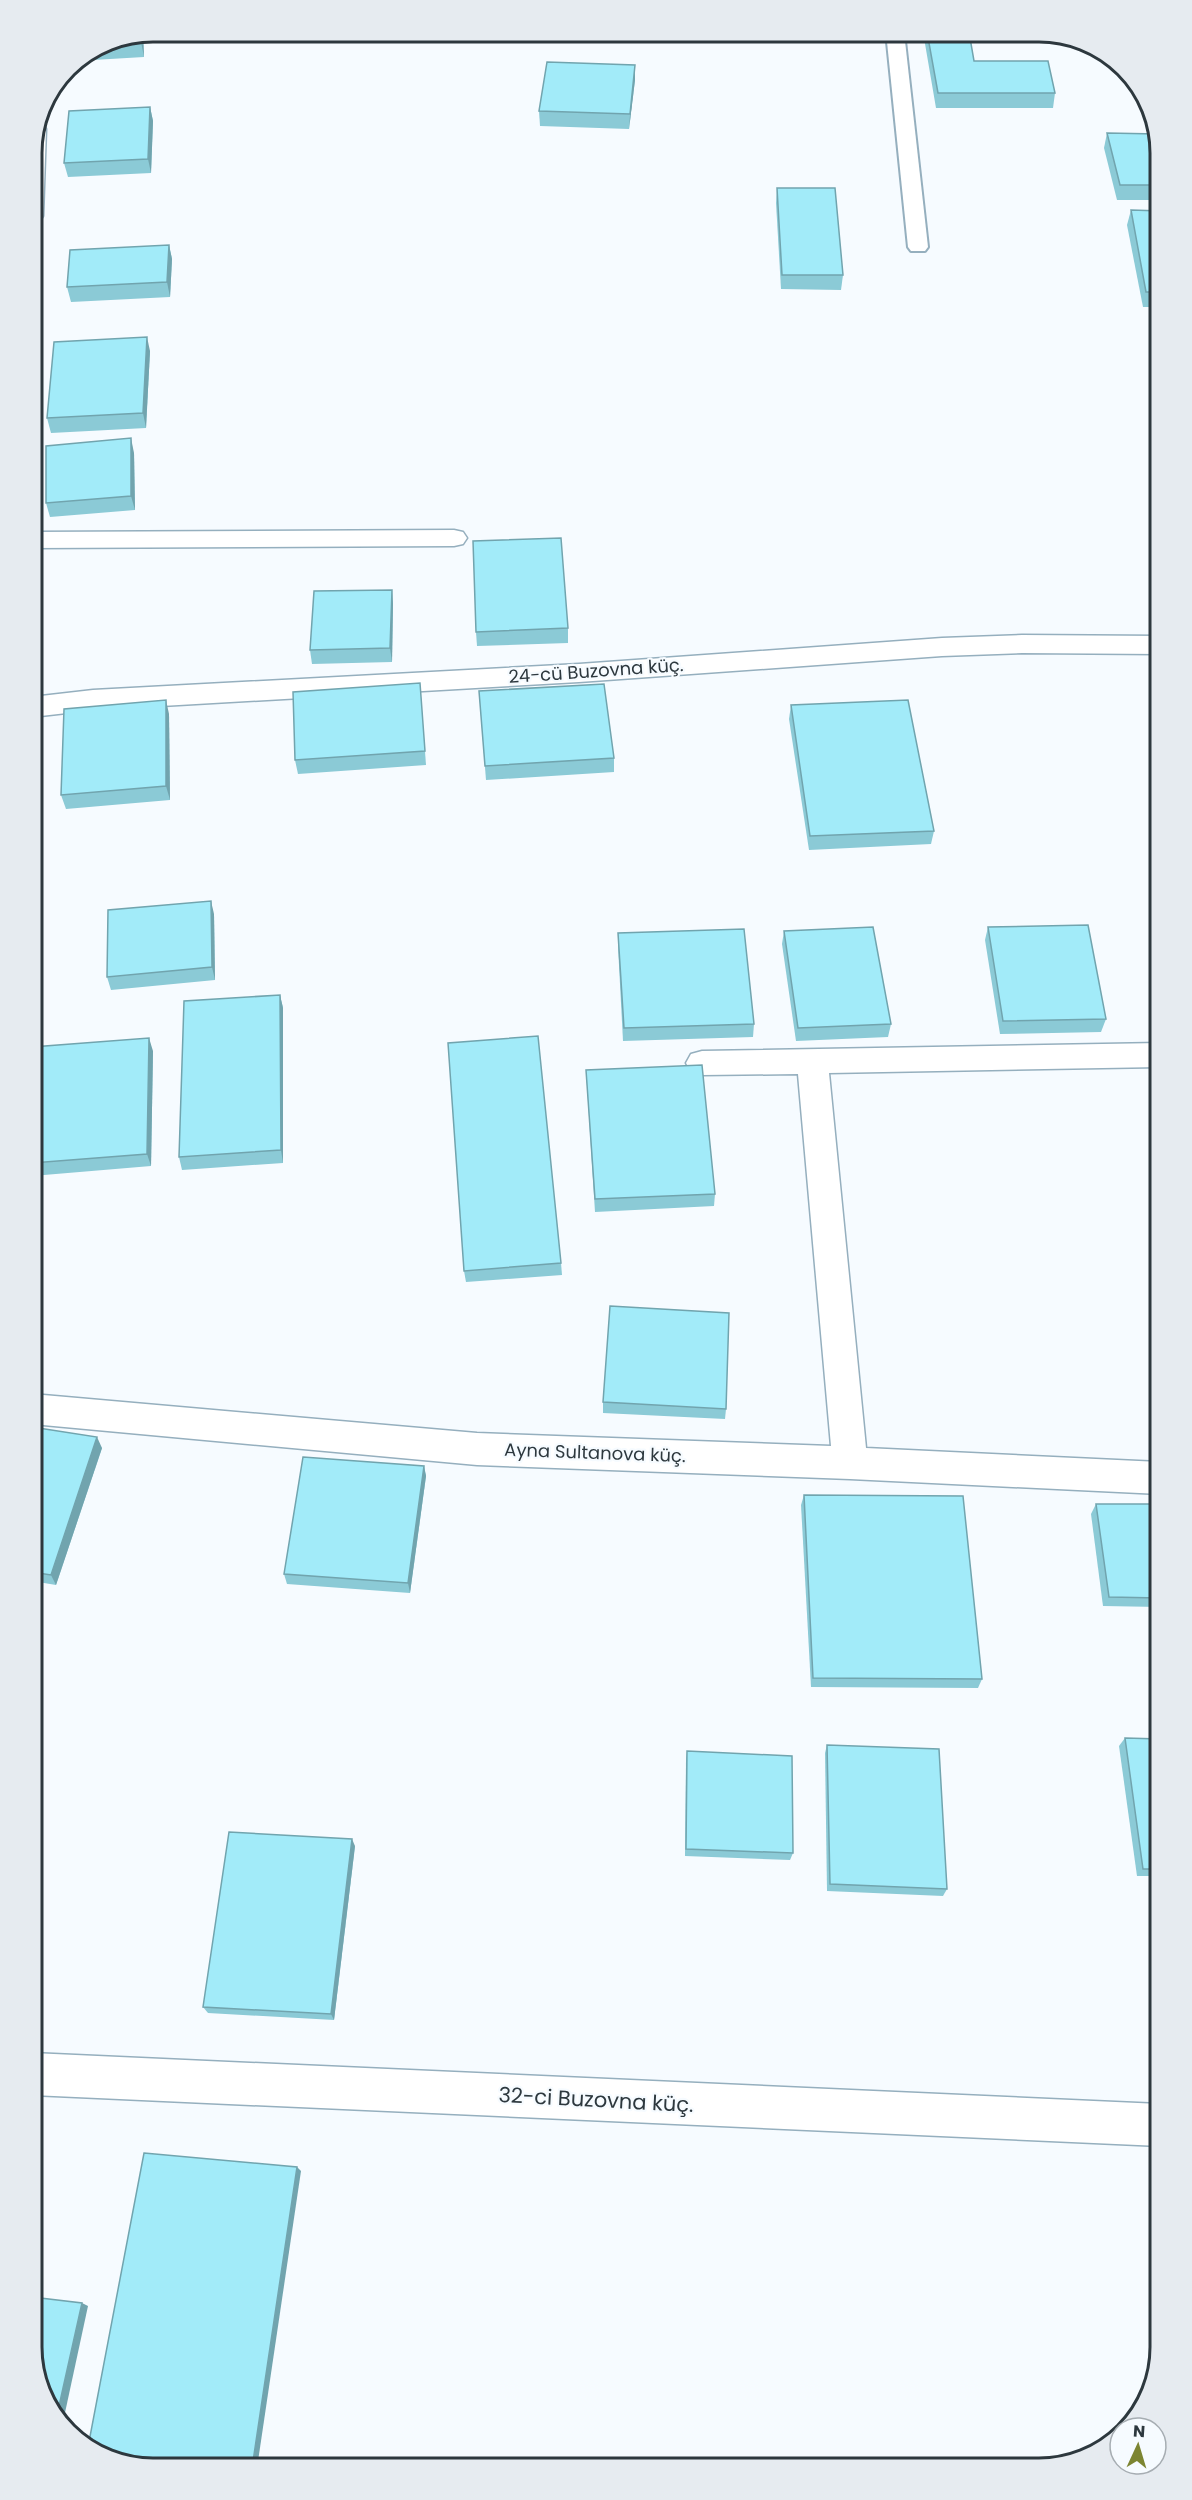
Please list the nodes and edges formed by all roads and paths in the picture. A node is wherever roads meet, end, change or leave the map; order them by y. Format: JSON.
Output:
{"nodes":[{"id":1,"x":897,"y":42,"type":"edge"},
{"id":2,"x":918,"y":247,"type":"dead end"},
{"id":3,"x":454,"y":538,"type":"dead end"},
{"id":4,"x":42,"y":540,"type":"edge"},
{"id":5,"x":1150,"y":645,"type":"edge"},
{"id":6,"x":42,"y":706,"type":"edge"},
{"id":7,"x":1150,"y":1055,"type":"edge"},
{"id":8,"x":812,"y":1061,"type":"junction"},
{"id":9,"x":702,"y":1063,"type":"edge"},
{"id":10,"x":42,"y":1410,"type":"edge"},
{"id":11,"x":850,"y":1463,"type":"junction"},
{"id":12,"x":1150,"y":1477,"type":"edge"},
{"id":13,"x":42,"y":2074,"type":"edge"},
{"id":14,"x":1150,"y":2125,"type":"edge"}],
"edges":[{"from":1,"to":2,"type":"lane"},
{"from":3,"to":4,"type":"street"},
{"from":5,"to":6,"type":"street","name":"24-cü Buzovna küç."},
{"from":7,"to":8,"type":"street"},
{"from":8,"to":9,"type":"street"},
{"from":8,"to":11,"type":"street"},
{"from":10,"to":11,"type":"street","name":"Ayna Sultanova küç."},
{"from":11,"to":12,"type":"street","name":"Ayna Sultanova küç."},
{"from":13,"to":14,"type":"street","name":"32-ci Buzovna küç."}]}
